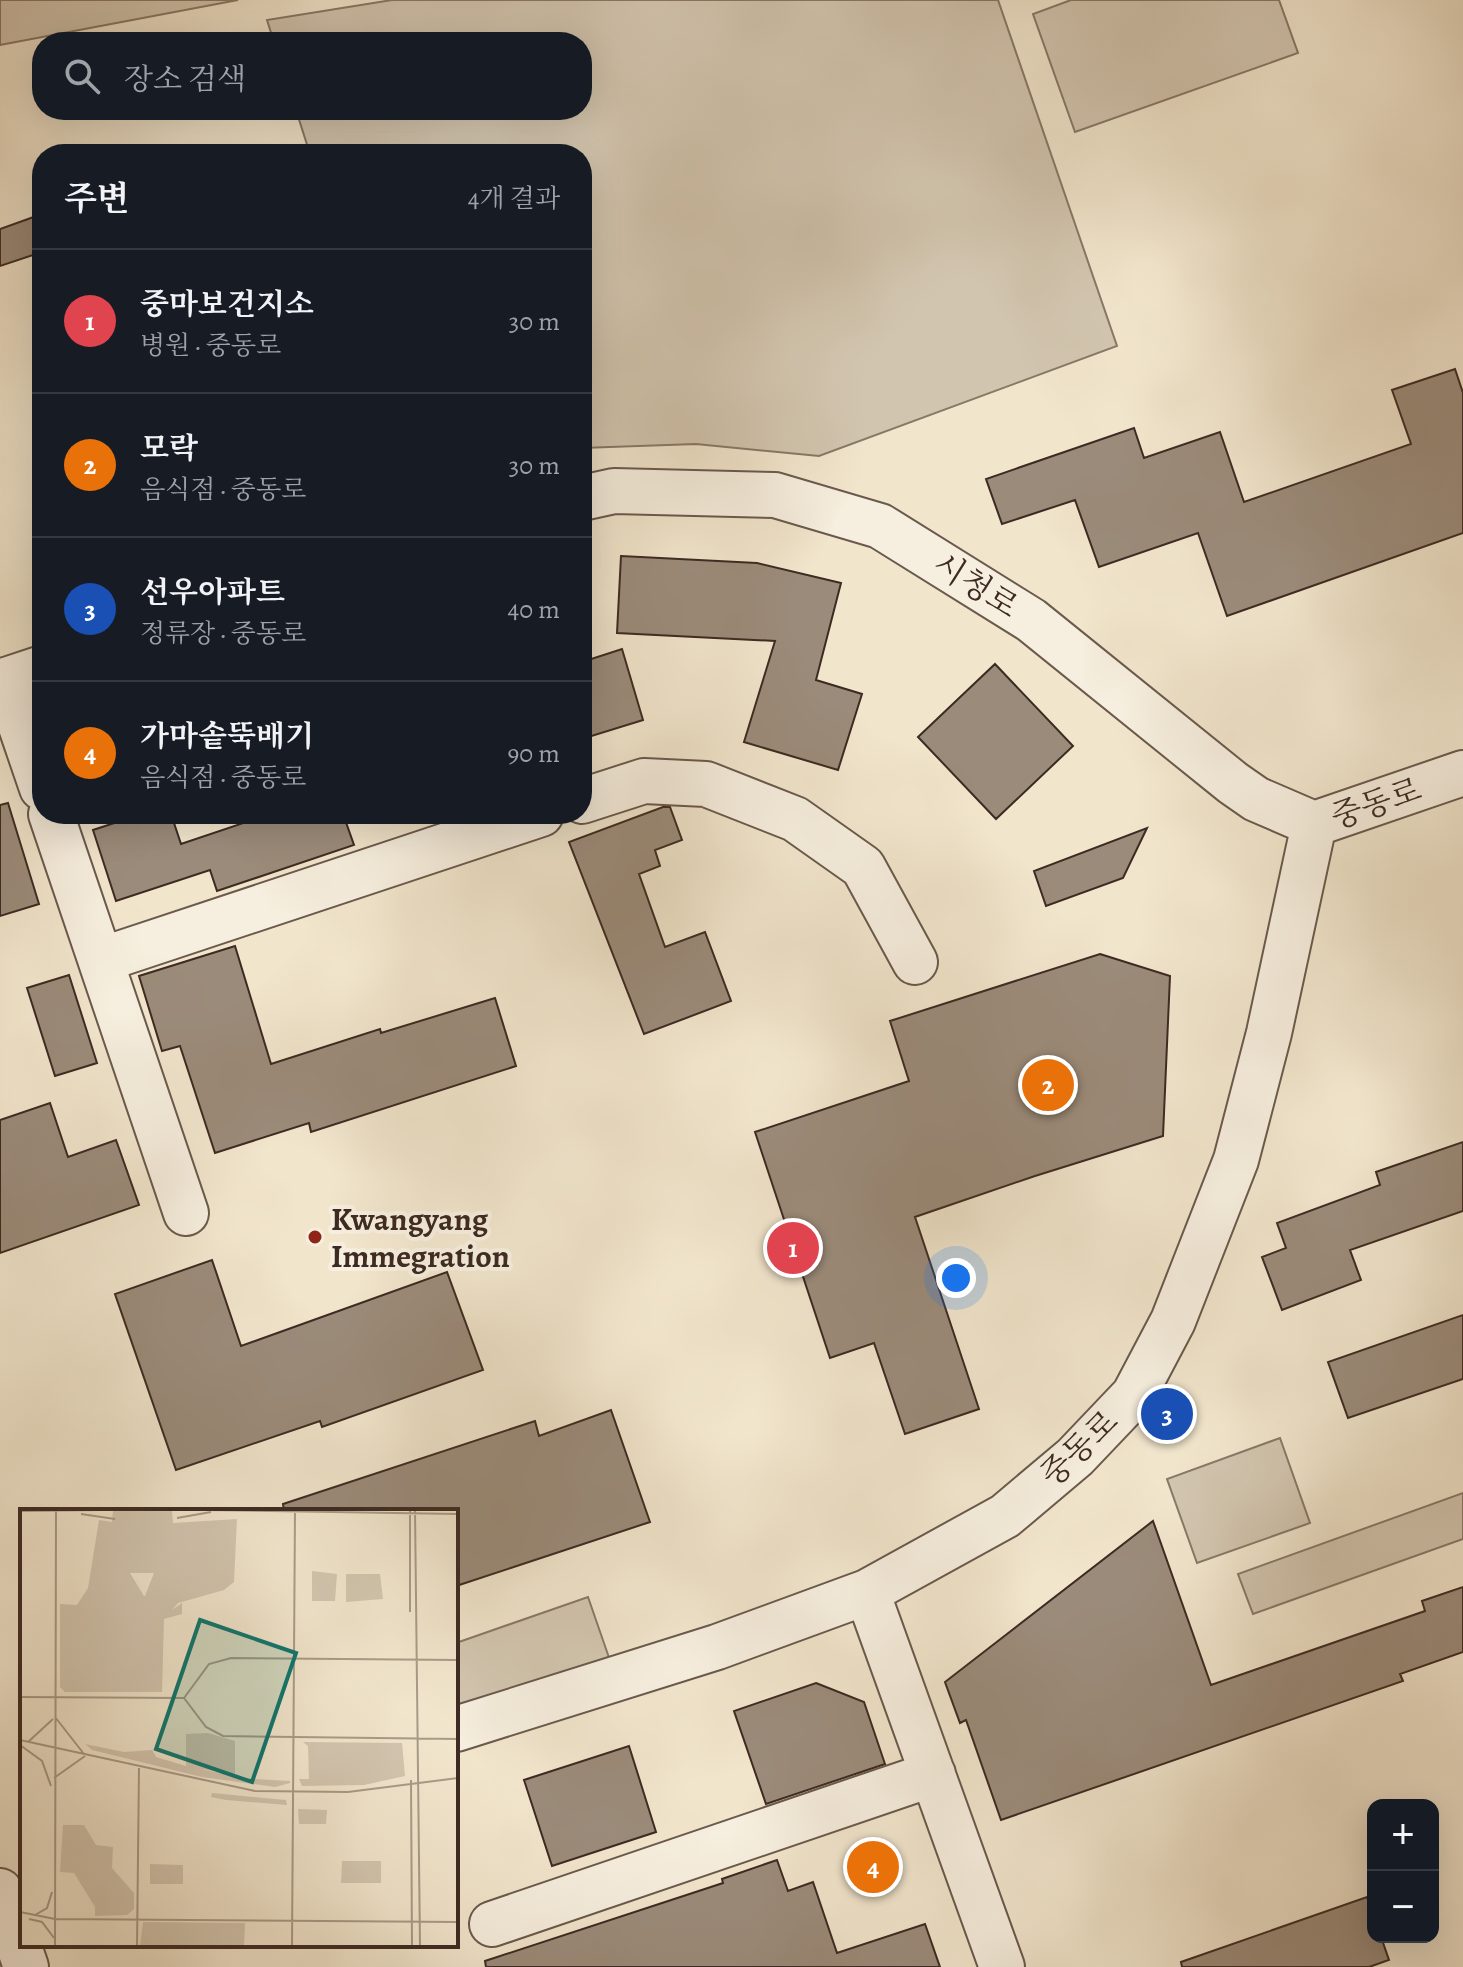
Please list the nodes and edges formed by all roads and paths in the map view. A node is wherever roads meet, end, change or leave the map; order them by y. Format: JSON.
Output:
{"nodes":[{"id":1,"x":592,"y":496,"type":"edge"},
{"id":2,"x":16,"y":677,"type":"edge"},
{"id":3,"x":32,"y":745,"type":"edge"},
{"id":4,"x":1463,"y":773,"type":"edge"},
{"id":5,"x":592,"y":798,"type":"edge"},
{"id":6,"x":54,"y":824,"type":"edge"},
{"id":7,"x":511,"y":824,"type":"edge"},
{"id":8,"x":1314,"y":824,"type":"junction"},
{"id":9,"x":101,"y":960,"type":"junction"},
{"id":10,"x":915,"y":962,"type":"dead end"},
{"id":11,"x":186,"y":1213,"type":"dead end"},
{"id":12,"x":867,"y":1592,"type":"junction"},
{"id":13,"x":458,"y":1728,"type":"edge"},
{"id":14,"x":933,"y":1774,"type":"junction"},
{"id":15,"x":20,"y":1866,"type":"edge"},
{"id":16,"x":0,"y":1872,"type":"edge"},
{"id":17,"x":0,"y":1891,"type":"edge"},
{"id":18,"x":492,"y":1924,"type":"dead end"},
{"id":19,"x":26,"y":1967,"type":"edge"},
{"id":20,"x":1002,"y":1967,"type":"edge"}],
"edges":[{"from":1,"to":8,"type":"street","name":"시청로"},
{"from":2,"to":3,"type":"street"},
{"from":4,"to":8,"type":"street","name":"중동로"},
{"from":5,"to":10,"type":"street"},
{"from":6,"to":9,"type":"street"},
{"from":7,"to":9,"type":"street"},
{"from":8,"to":12,"type":"street","name":"중동로"},
{"from":9,"to":11,"type":"street"},
{"from":12,"to":13,"type":"street","name":"중동로"},
{"from":12,"to":14,"type":"street"},
{"from":14,"to":18,"type":"street"},
{"from":14,"to":20,"type":"street"},
{"from":15,"to":16,"type":"street"},
{"from":17,"to":19,"type":"street"}]}
